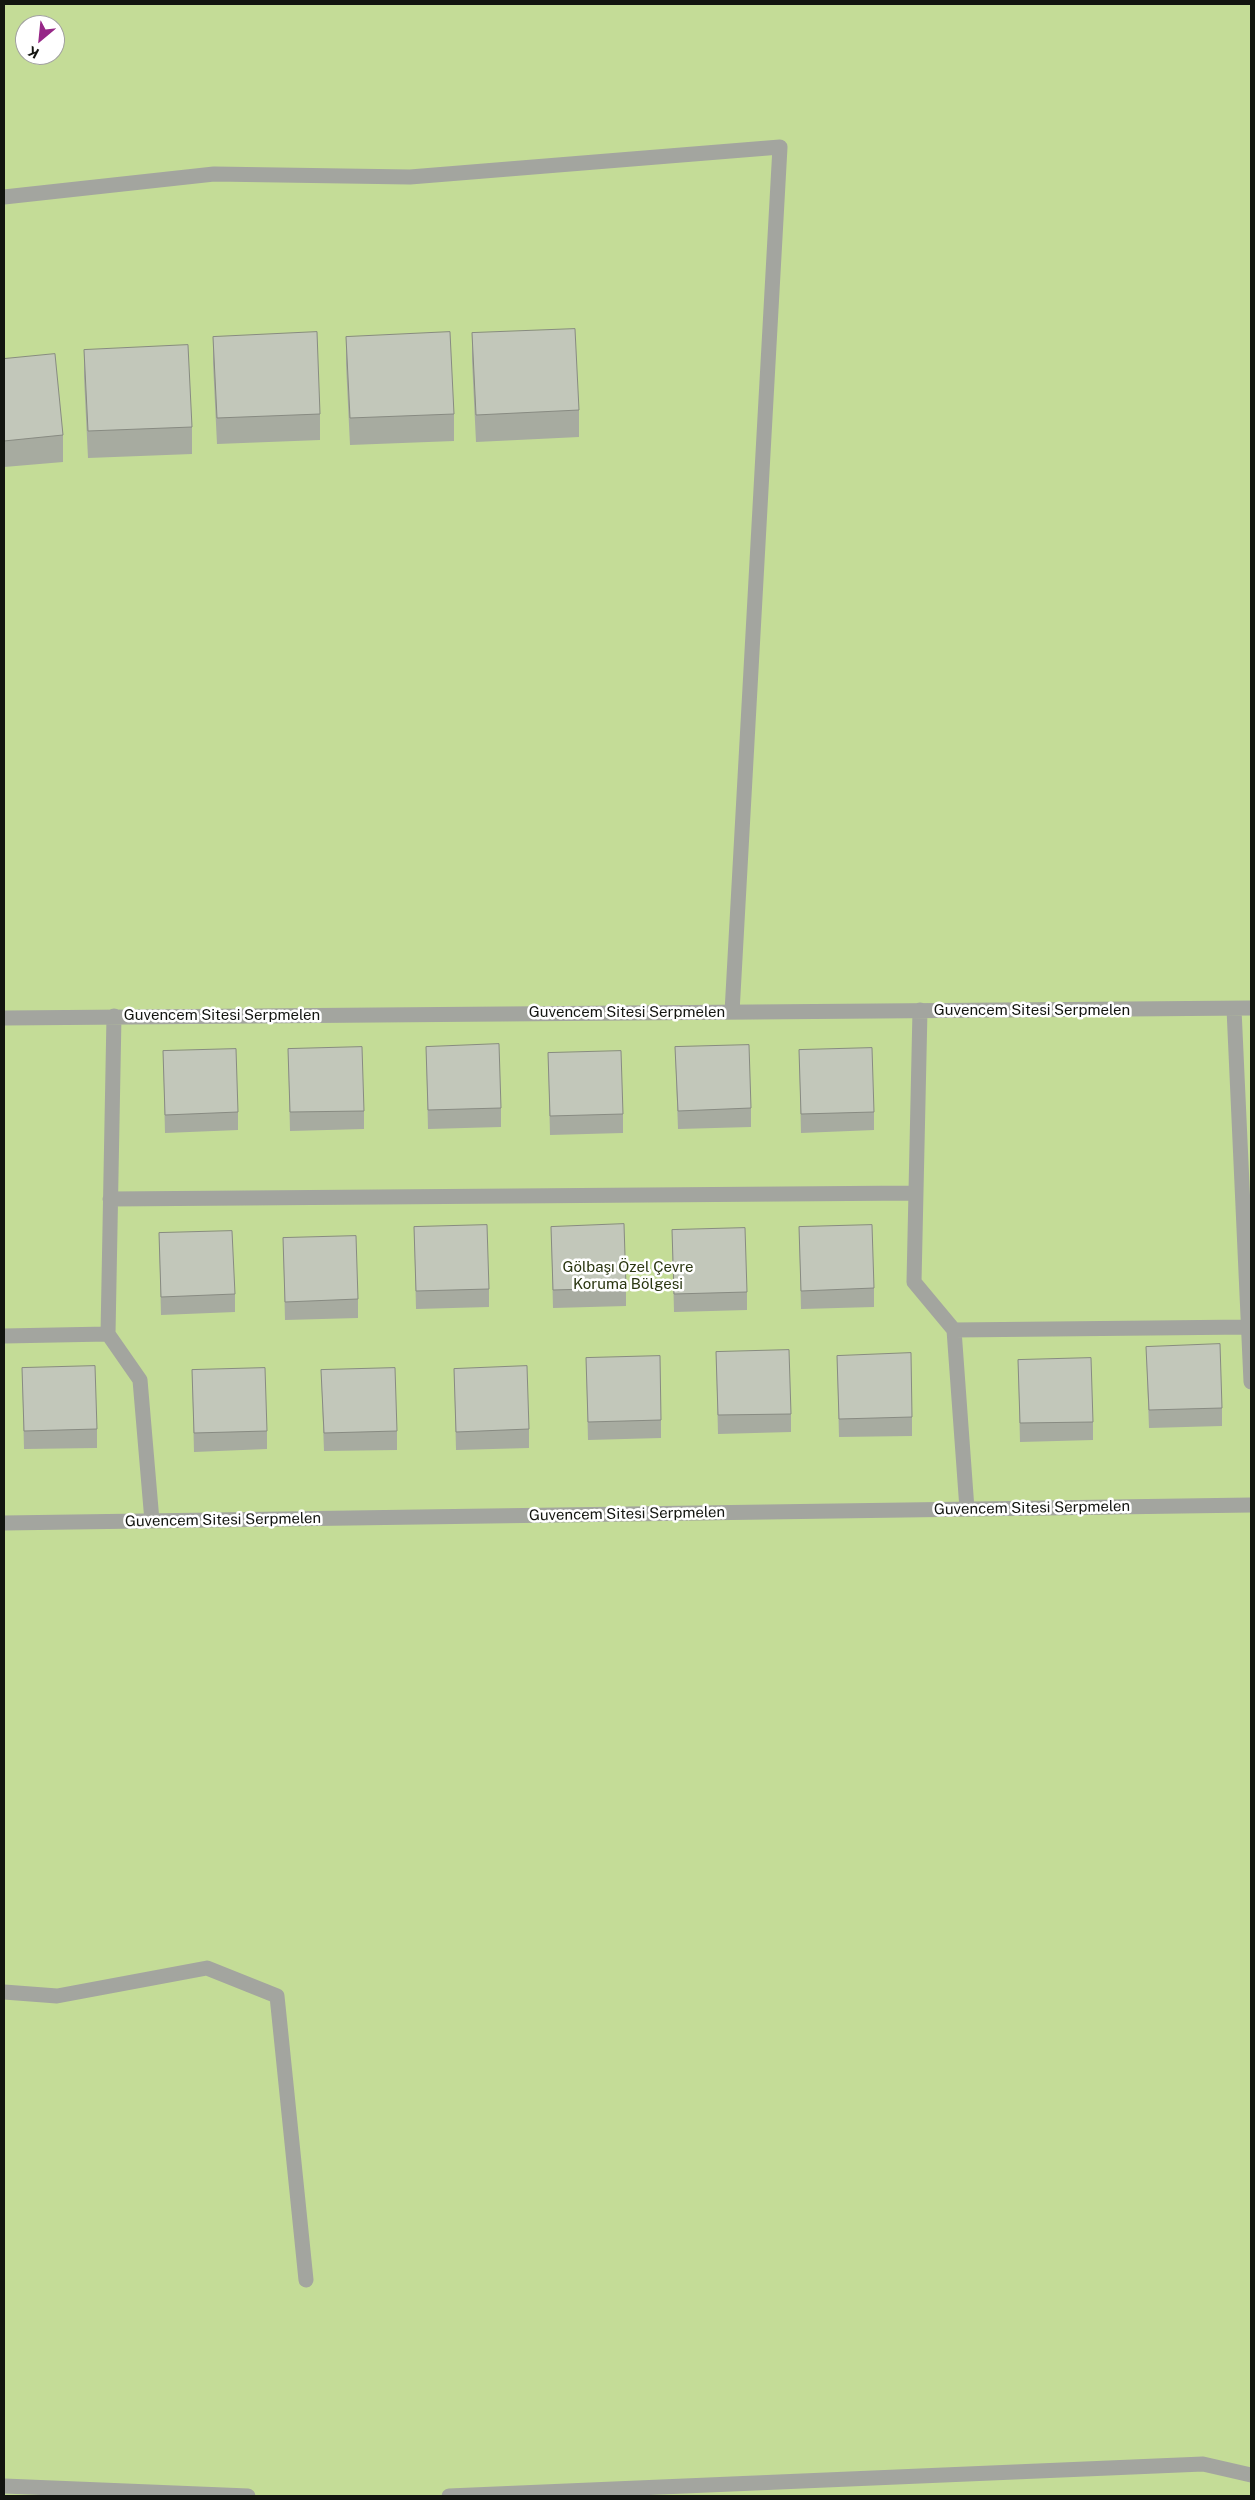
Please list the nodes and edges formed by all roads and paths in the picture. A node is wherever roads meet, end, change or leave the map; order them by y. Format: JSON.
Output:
{"nodes":[{"id":1,"x":4,"y":197,"type":"edge"},
{"id":2,"x":1234,"y":1008,"type":"junction"},
{"id":3,"x":1251,"y":1008,"type":"edge"},
{"id":4,"x":920,"y":1010,"type":"junction"},
{"id":5,"x":732,"y":1012,"type":"junction"},
{"id":6,"x":114,"y":1016,"type":"junction"},
{"id":7,"x":4,"y":1018,"type":"edge"},
{"id":8,"x":1247,"y":1184,"type":"edge"},
{"id":9,"x":916,"y":1193,"type":"junction"},
{"id":10,"x":110,"y":1199,"type":"junction"},
{"id":11,"x":1248,"y":1327,"type":"junction"},
{"id":12,"x":954,"y":1330,"type":"junction"},
{"id":13,"x":108,"y":1334,"type":"junction"},
{"id":14,"x":4,"y":1336,"type":"edge"},
{"id":15,"x":1251,"y":1382,"type":"edge"},
{"id":16,"x":1251,"y":1504,"type":"edge"},
{"id":17,"x":966,"y":1509,"type":"junction"},
{"id":18,"x":152,"y":1521,"type":"junction"},
{"id":19,"x":4,"y":1523,"type":"edge"},
{"id":20,"x":4,"y":1992,"type":"edge"},
{"id":21,"x":306,"y":2280,"type":"dead end"},
{"id":22,"x":1251,"y":2475,"type":"edge"},
{"id":23,"x":4,"y":2486,"type":"edge"},
{"id":24,"x":248,"y":2496,"type":"edge"},
{"id":25,"x":449,"y":2496,"type":"edge"}],
"edges":[{"from":1,"to":5,"type":"street"},
{"from":2,"to":3,"type":"street","name":"Guvencem Sitesi Serpmelen"},
{"from":2,"to":4,"type":"street","name":"Guvencem Sitesi Serpmelen"},
{"from":2,"to":8,"type":"street"},
{"from":4,"to":5,"type":"street","name":"Guvencem Sitesi Serpmelen"},
{"from":4,"to":9,"type":"street"},
{"from":5,"to":6,"type":"street","name":"Guvencem Sitesi Serpmelen"},
{"from":6,"to":7,"type":"street","name":"Guvencem Sitesi Serpmelen"},
{"from":6,"to":10,"type":"street"},
{"from":8,"to":11,"type":"street"},
{"from":9,"to":10,"type":"street"},
{"from":9,"to":12,"type":"street"},
{"from":10,"to":13,"type":"street"},
{"from":11,"to":12,"type":"street"},
{"from":11,"to":15,"type":"street"},
{"from":12,"to":17,"type":"street"},
{"from":13,"to":14,"type":"street"},
{"from":13,"to":18,"type":"street"},
{"from":16,"to":17,"type":"street","name":"Guvencem Sitesi Serpmelen"},
{"from":17,"to":18,"type":"street","name":"Guvencem Sitesi Serpmelen"},
{"from":18,"to":19,"type":"street","name":"Guvencem Sitesi Serpmelen"},
{"from":20,"to":21,"type":"street"},
{"from":22,"to":25,"type":"street"},
{"from":23,"to":24,"type":"street"}]}
